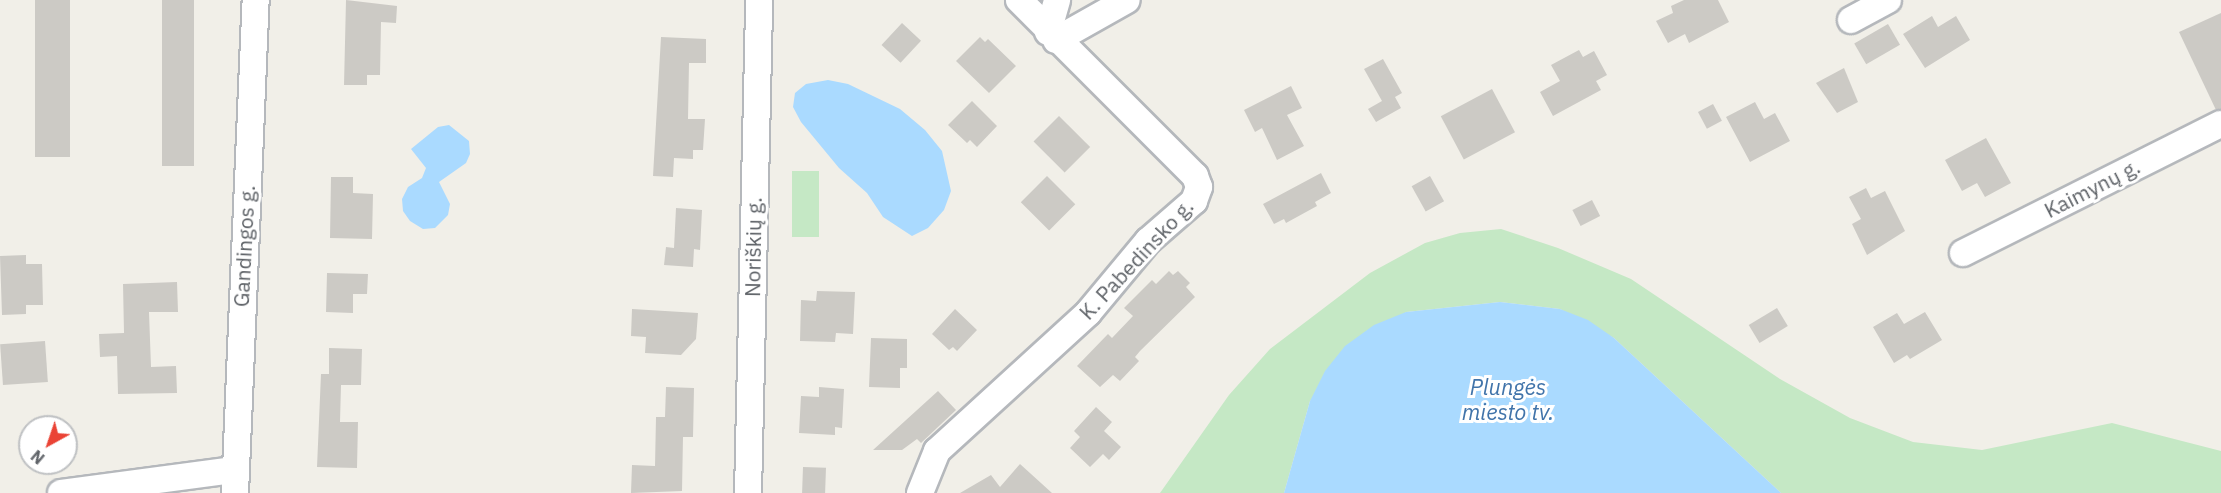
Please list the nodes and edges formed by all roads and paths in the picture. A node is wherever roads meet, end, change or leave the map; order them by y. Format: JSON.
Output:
{"nodes":[{"id":1,"x":256,"y":0,"type":"edge"},
{"id":2,"x":759,"y":0,"type":"edge"},
{"id":3,"x":1019,"y":0,"type":"edge"},
{"id":4,"x":1057,"y":0,"type":"edge"},
{"id":5,"x":1127,"y":0,"type":"edge"},
{"id":6,"x":1888,"y":0,"type":"edge"},
{"id":7,"x":1851,"y":20,"type":"dead end"},
{"id":8,"x":1052,"y":36,"type":"junction"},
{"id":9,"x":2221,"y":124,"type":"edge"},
{"id":10,"x":1963,"y":253,"type":"dead end"},
{"id":11,"x":235,"y":482,"type":"edge"},
{"id":12,"x":61,"y":493,"type":"edge"},
{"id":13,"x":748,"y":493,"type":"edge"},
{"id":14,"x":920,"y":493,"type":"edge"}],
"edges":[{"from":1,"to":11,"type":"street","name":"Gandingos g."},
{"from":2,"to":13,"type":"street","name":"Noriškių g."},
{"from":3,"to":8,"type":"street","name":"K. Pabedinsko g."},
{"from":4,"to":8,"type":"street"},
{"from":5,"to":8,"type":"street"},
{"from":6,"to":7,"type":"street"},
{"from":8,"to":14,"type":"street","name":"K. Pabedinsko g."},
{"from":9,"to":10,"type":"street","name":"Kaimynų g."},
{"from":11,"to":12,"type":"street"}]}
